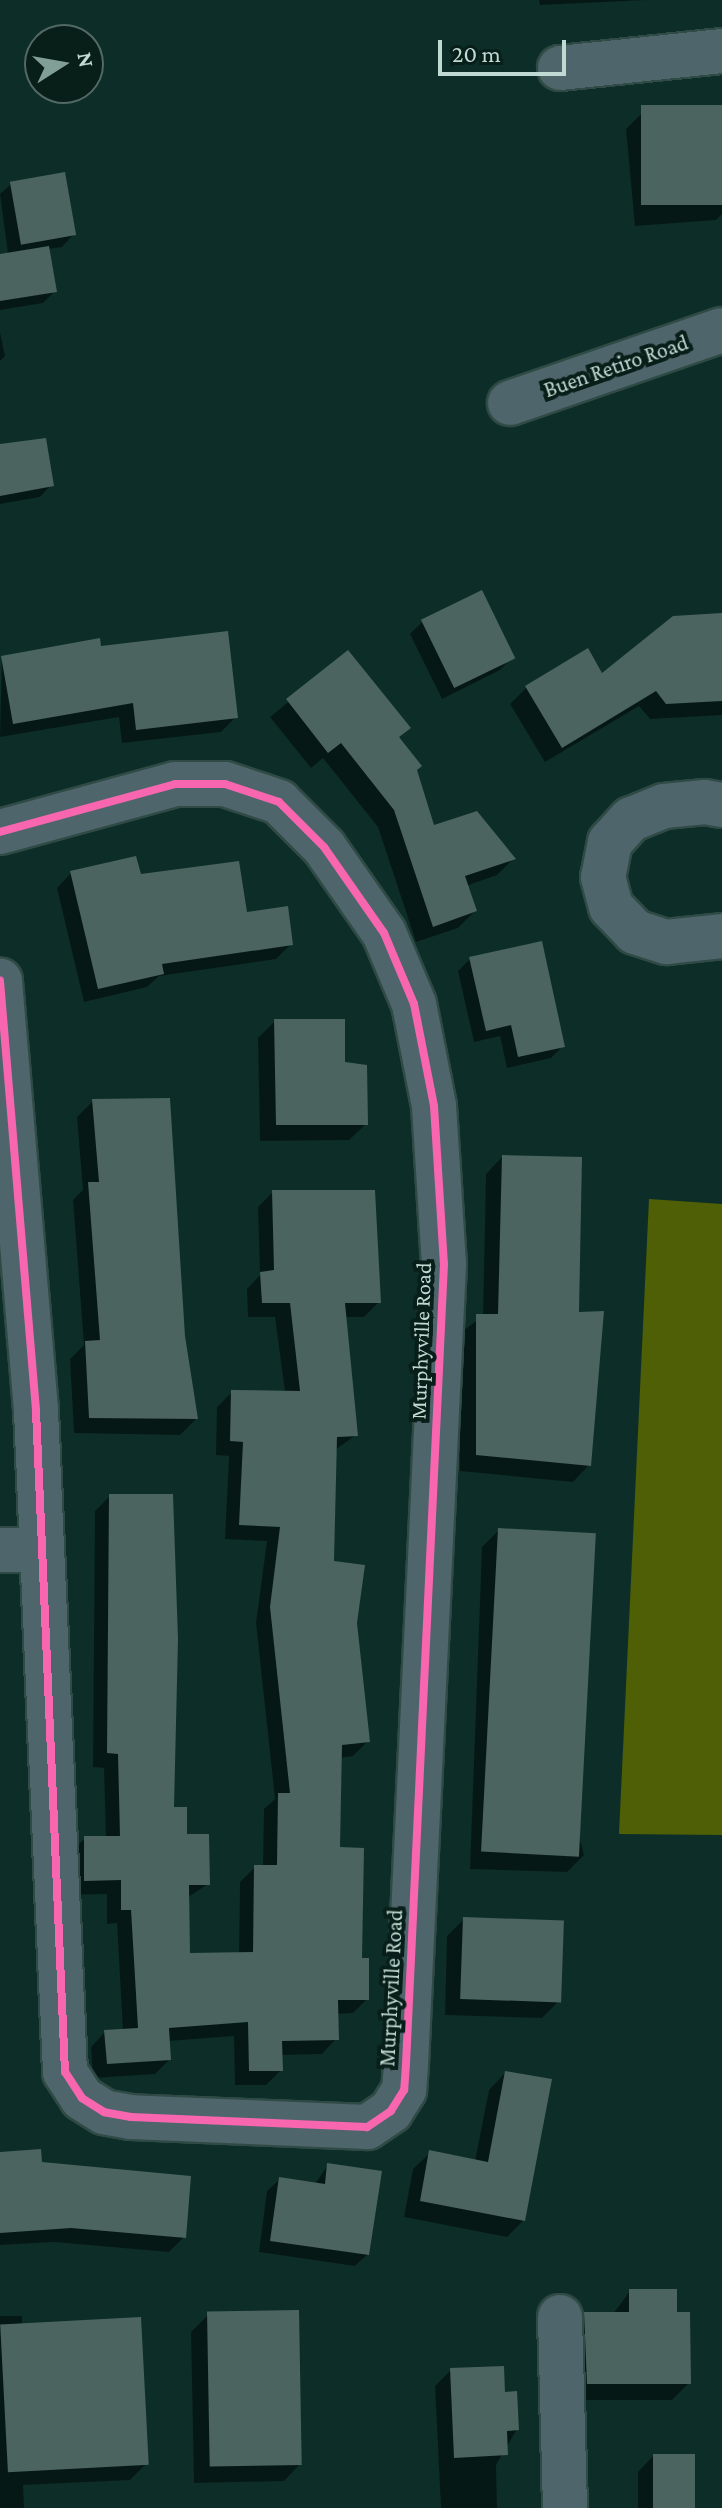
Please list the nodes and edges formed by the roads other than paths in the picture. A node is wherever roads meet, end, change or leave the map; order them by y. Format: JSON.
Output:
{"nodes":[{"id":1,"x":722,"y":51,"type":"edge"},
{"id":2,"x":560,"y":68,"type":"dead end"},
{"id":3,"x":722,"y":330,"type":"edge"},
{"id":4,"x":510,"y":403,"type":"dead end"},
{"id":5,"x":722,"y":805,"type":"edge"},
{"id":6,"x":0,"y":832,"type":"edge"},
{"id":7,"x":722,"y":936,"type":"edge"},
{"id":8,"x":0,"y":981,"type":"edge"},
{"id":9,"x":20,"y":1550,"type":"edge"},
{"id":10,"x":560,"y":2317,"type":"dead end"},
{"id":11,"x":565,"y":2508,"type":"edge"}],
"edges":[{"from":1,"to":2,"type":"street"},
{"from":3,"to":4,"type":"street","name":"Buen Retiro Road"},
{"from":5,"to":7,"type":"street"},
{"from":6,"to":9,"type":"street","name":"Murphyville Road"},
{"from":8,"to":9,"type":"street","name":"Murphyville Road"},
{"from":10,"to":11,"type":"street"}]}
